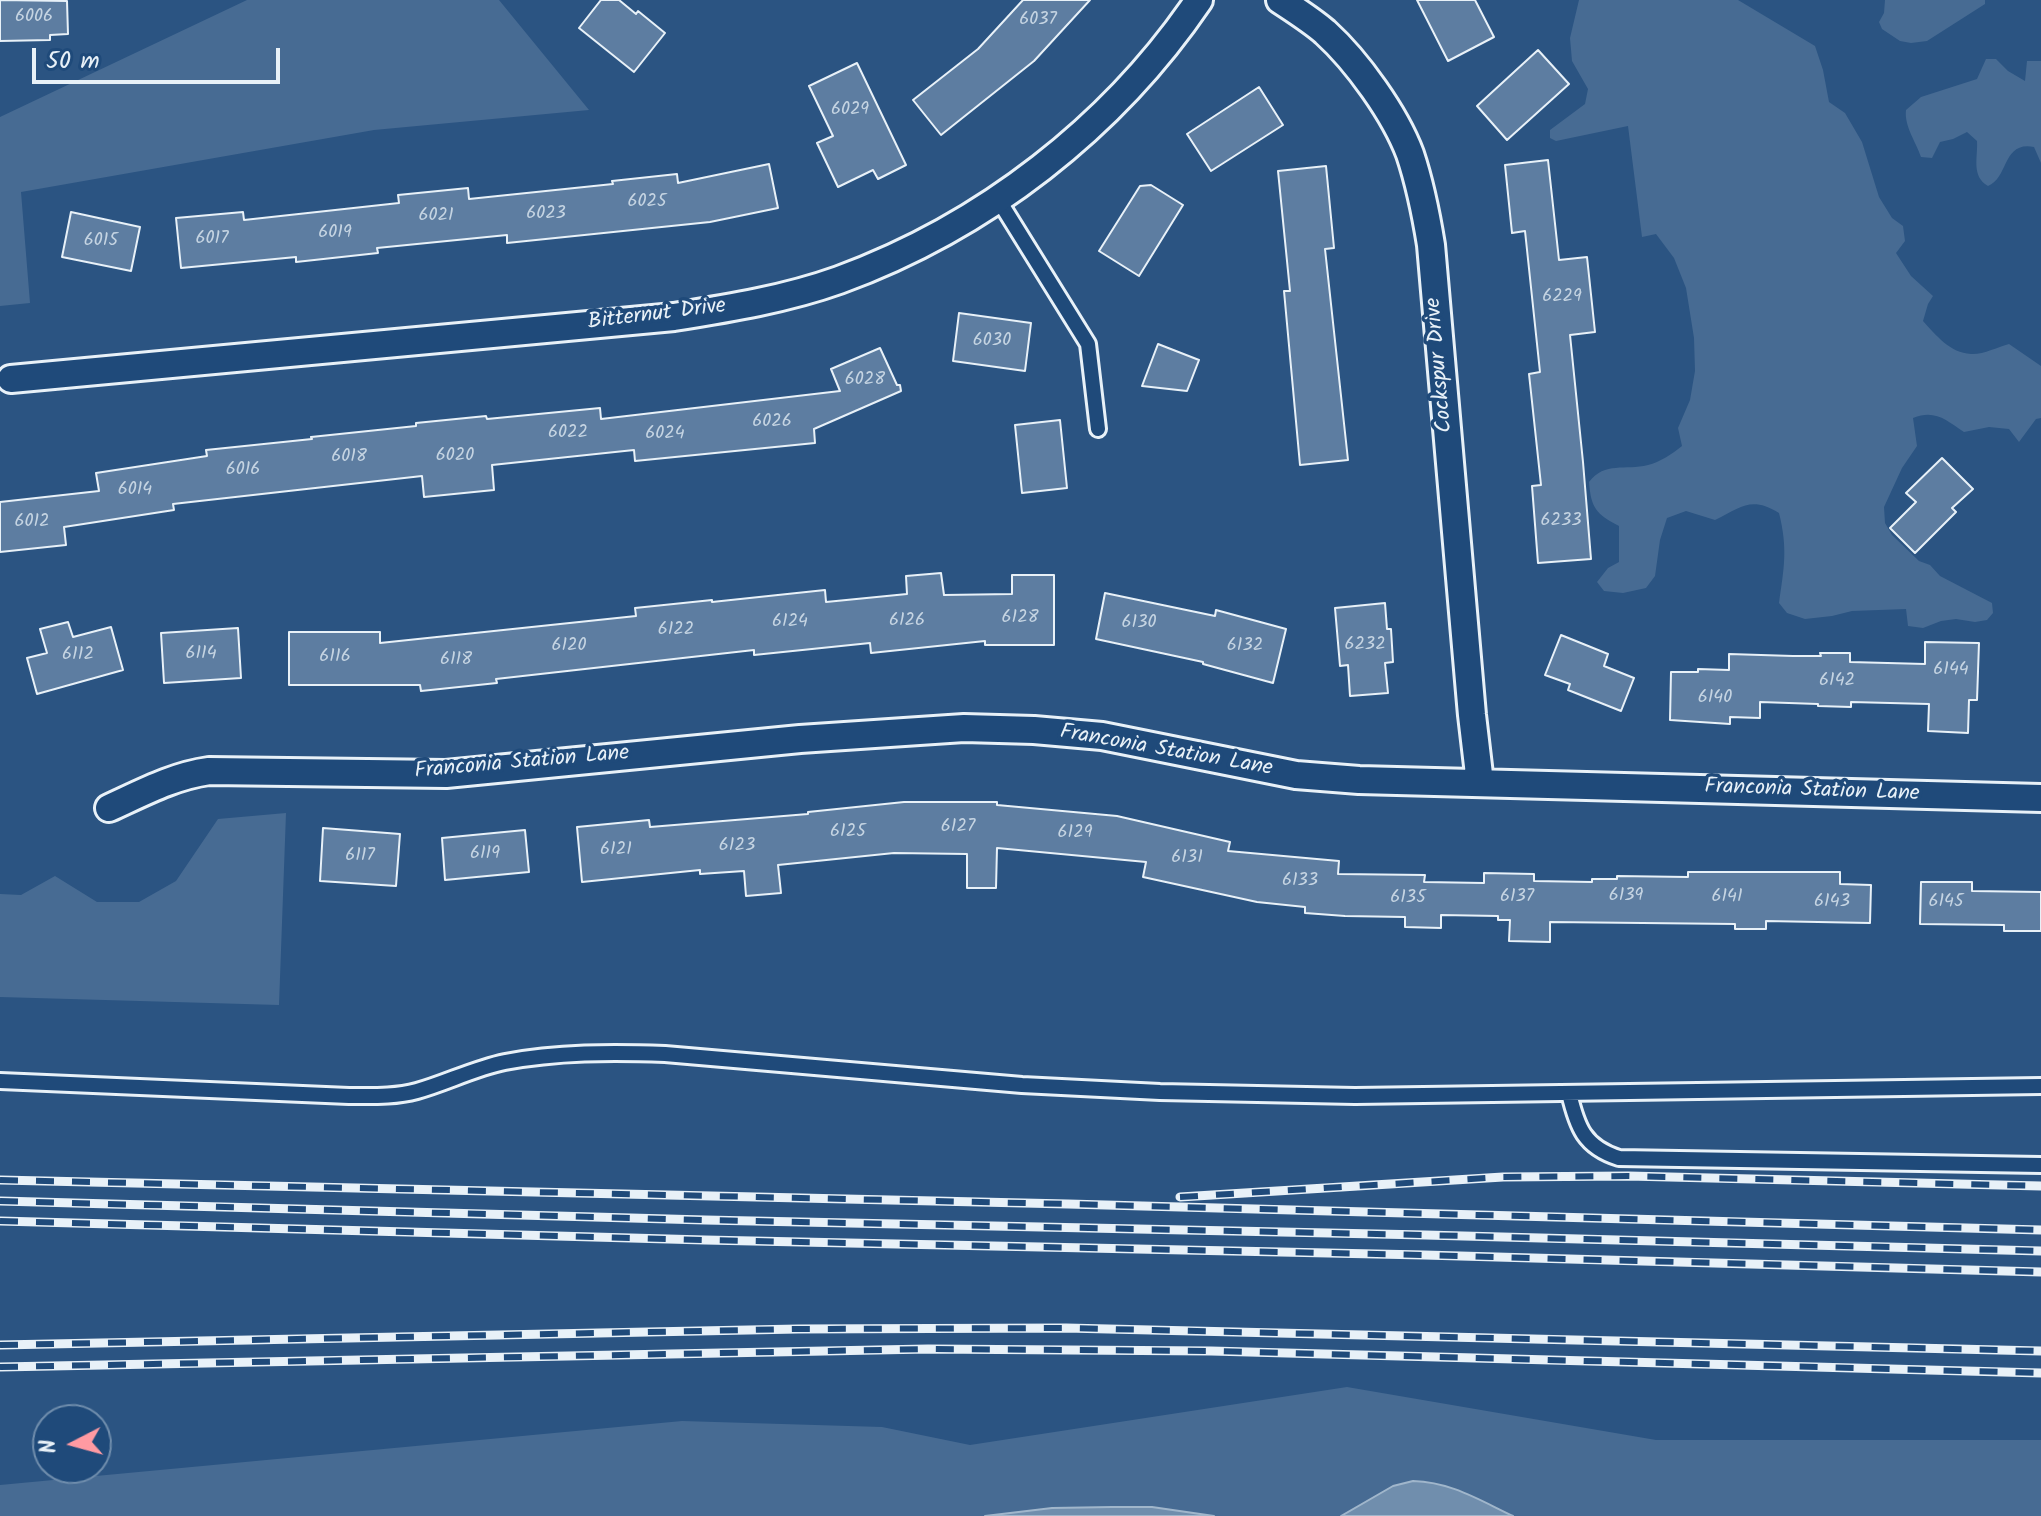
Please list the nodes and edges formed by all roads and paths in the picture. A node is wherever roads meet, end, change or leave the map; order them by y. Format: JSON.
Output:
{"nodes":[{"id":1,"x":1199,"y":0,"type":"edge"},
{"id":2,"x":1280,"y":0,"type":"edge"},
{"id":3,"x":998,"y":199,"type":"junction"},
{"id":4,"x":11,"y":379,"type":"dead end"},
{"id":5,"x":1098,"y":429,"type":"dead end"},
{"id":6,"x":1480,"y":783,"type":"junction"},
{"id":7,"x":2041,"y":798,"type":"edge"},
{"id":8,"x":109,"y":808,"type":"dead end"},
{"id":9,"x":0,"y":1081,"type":"edge"},
{"id":10,"x":2041,"y":1086,"type":"edge"},
{"id":11,"x":1569,"y":1093,"type":"junction"},
{"id":12,"x":2041,"y":1165,"type":"edge"}],
"edges":[{"from":1,"to":3,"type":"street","name":"Bitternut Drive"},
{"from":2,"to":6,"type":"street","name":"Cockspur Drive"},
{"from":3,"to":4,"type":"street","name":"Bitternut Drive"},
{"from":3,"to":5,"type":"lane"},
{"from":6,"to":7,"type":"street","name":"Franconia Station Lane"},
{"from":6,"to":8,"type":"street","name":"Franconia Station Lane"},
{"from":9,"to":11,"type":"lane"},
{"from":10,"to":11,"type":"lane"},
{"from":11,"to":12,"type":"lane"}]}
